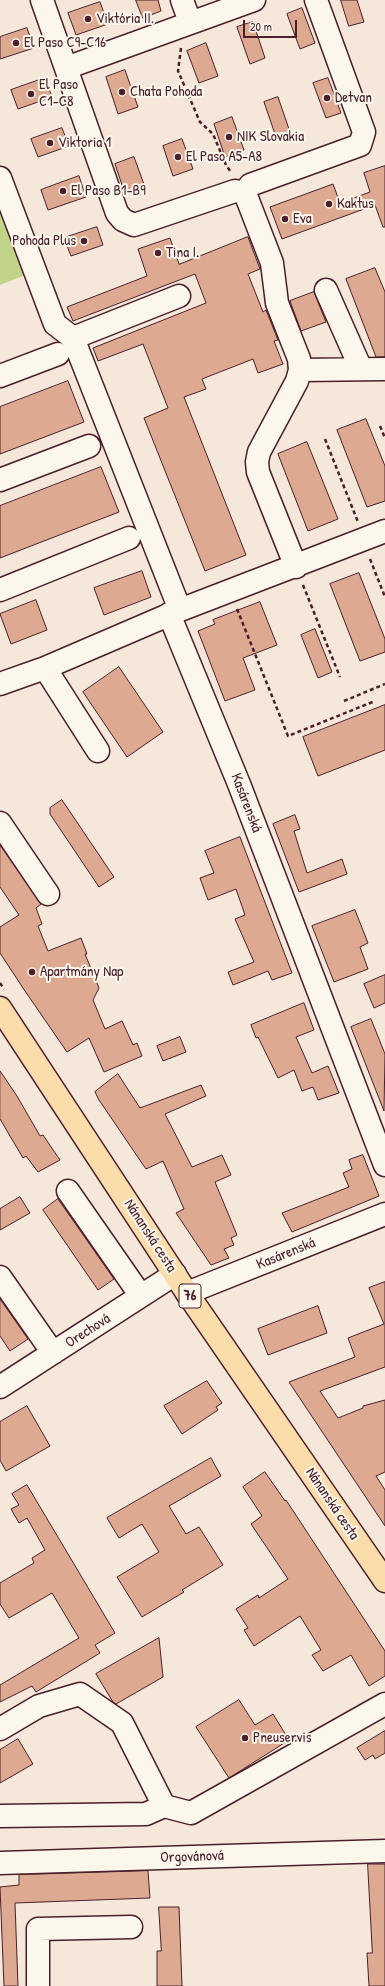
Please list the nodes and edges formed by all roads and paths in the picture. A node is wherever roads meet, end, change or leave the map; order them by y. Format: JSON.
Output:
{"nodes":[{"id":1,"x":42,"y":0,"type":"edge"},
{"id":2,"x":182,"y":0,"type":"edge"},
{"id":3,"x":254,"y":0,"type":"edge"},
{"id":4,"x":316,"y":0,"type":"edge"},
{"id":5,"x":182,"y":25,"type":"junction"},
{"id":6,"x":66,"y":68,"type":"junction"},
{"id":7,"x":0,"y":178,"type":"edge"},
{"id":8,"x":240,"y":192,"type":"junction"},
{"id":9,"x":326,"y":290,"type":"dead end"},
{"id":10,"x":178,"y":296,"type":"dead end"},
{"id":11,"x":73,"y":338,"type":"junction"},
{"id":12,"x":58,"y":354,"type":"dead end"},
{"id":13,"x":360,"y":369,"type":"junction"},
{"id":14,"x":385,"y":369,"type":"edge"},
{"id":15,"x":300,"y":370,"type":"junction"},
{"id":16,"x":0,"y":376,"type":"edge"},
{"id":17,"x":380,"y":426,"type":"dead end"},
{"id":18,"x":385,"y":438,"type":"edge"},
{"id":19,"x":325,"y":439,"type":"dead end"},
{"id":20,"x":89,"y":446,"type":"dead end"},
{"id":21,"x":0,"y":480,"type":"edge"},
{"id":22,"x":385,"y":531,"type":"edge"},
{"id":23,"x":129,"y":538,"type":"dead end"},
{"id":24,"x":364,"y":539,"type":"junction"},
{"id":25,"x":296,"y":567,"type":"junction"},
{"id":26,"x":0,"y":590,"type":"edge"},
{"id":27,"x":229,"y":592,"type":"junction"},
{"id":28,"x":385,"y":597,"type":"edge"},
{"id":29,"x":174,"y":612,"type":"junction"},
{"id":30,"x":45,"y":668,"type":"junction"},
{"id":31,"x":340,"y":677,"type":"dead end"},
{"id":32,"x":0,"y":684,"type":"edge"},
{"id":33,"x":385,"y":684,"type":"edge"},
{"id":34,"x":344,"y":701,"type":"dead end"},
{"id":35,"x":375,"y":701,"type":"dead end"},
{"id":36,"x":98,"y":751,"type":"dead end"},
{"id":37,"x":0,"y":823,"type":"edge"},
{"id":38,"x":48,"y":894,"type":"dead end"},
{"id":39,"x":0,"y":1008,"type":"edge"},
{"id":40,"x":385,"y":1165,"type":"edge"},
{"id":41,"x":68,"y":1191,"type":"dead end"},
{"id":42,"x":385,"y":1214,"type":"edge"},
{"id":43,"x":175,"y":1274,"type":"junction"},
{"id":44,"x":0,"y":1277,"type":"edge"},
{"id":45,"x":187,"y":1293,"type":"junction"},
{"id":46,"x":141,"y":1296,"type":"junction"},
{"id":47,"x":53,"y":1353,"type":"junction"},
{"id":48,"x":0,"y":1388,"type":"edge"},
{"id":49,"x":385,"y":1581,"type":"edge"},
{"id":50,"x":385,"y":1704,"type":"edge"},
{"id":51,"x":0,"y":1729,"type":"edge"},
{"id":52,"x":164,"y":1806,"type":"junction"},
{"id":53,"x":0,"y":1816,"type":"edge"},
{"id":54,"x":385,"y":1851,"type":"edge"},
{"id":55,"x":0,"y":1863,"type":"edge"},
{"id":56,"x":131,"y":1927,"type":"dead end"},
{"id":57,"x":38,"y":1986,"type":"edge"}],
"edges":[{"from":1,"to":6,"type":"street"},
{"from":2,"to":5,"type":"street"},
{"from":3,"to":5,"type":"street"},
{"from":4,"to":8,"type":"street"},
{"from":5,"to":6,"type":"street"},
{"from":5,"to":8,"type":"path"},
{"from":6,"to":8,"type":"street"},
{"from":7,"to":11,"type":"street"},
{"from":8,"to":15,"type":"street"},
{"from":9,"to":13,"type":"street"},
{"from":10,"to":11,"type":"street"},
{"from":11,"to":29,"type":"street","name":"Kasárenská"},
{"from":12,"to":16,"type":"street"},
{"from":13,"to":14,"type":"street"},
{"from":13,"to":15,"type":"street"},
{"from":15,"to":25,"type":"street"},
{"from":17,"to":18,"type":"path"},
{"from":19,"to":24,"type":"path"},
{"from":20,"to":21,"type":"street"},
{"from":22,"to":24,"type":"street"},
{"from":23,"to":26,"type":"street"},
{"from":24,"to":25,"type":"street"},
{"from":24,"to":28,"type":"path"},
{"from":25,"to":27,"type":"street"},
{"from":25,"to":31,"type":"path"},
{"from":27,"to":29,"type":"street"},
{"from":27,"to":35,"type":"path"},
{"from":29,"to":30,"type":"street"},
{"from":29,"to":40,"type":"street","name":"Kasárenská"},
{"from":30,"to":32,"type":"street"},
{"from":30,"to":36,"type":"street"},
{"from":33,"to":34,"type":"path"},
{"from":37,"to":38,"type":"street"},
{"from":39,"to":43,"type":"main road","name":"Nánanská cesta","number":"76"},
{"from":41,"to":46,"type":"street"},
{"from":42,"to":45,"type":"street","name":"Kasárenská"},
{"from":43,"to":45,"type":"main road","name":"Nánanská cesta","number":"76"},
{"from":43,"to":46,"type":"street","name":"Orechová"},
{"from":44,"to":47,"type":"street"},
{"from":45,"to":49,"type":"main road","name":"Nánanská cesta","number":"76"},
{"from":46,"to":47,"type":"street","name":"Orechová"},
{"from":47,"to":48,"type":"street","name":"Orechová"},
{"from":50,"to":52,"type":"street"},
{"from":51,"to":52,"type":"street"},
{"from":52,"to":53,"type":"street"},
{"from":54,"to":55,"type":"street","name":"Orgovánová"},
{"from":56,"to":57,"type":"street"}]}
